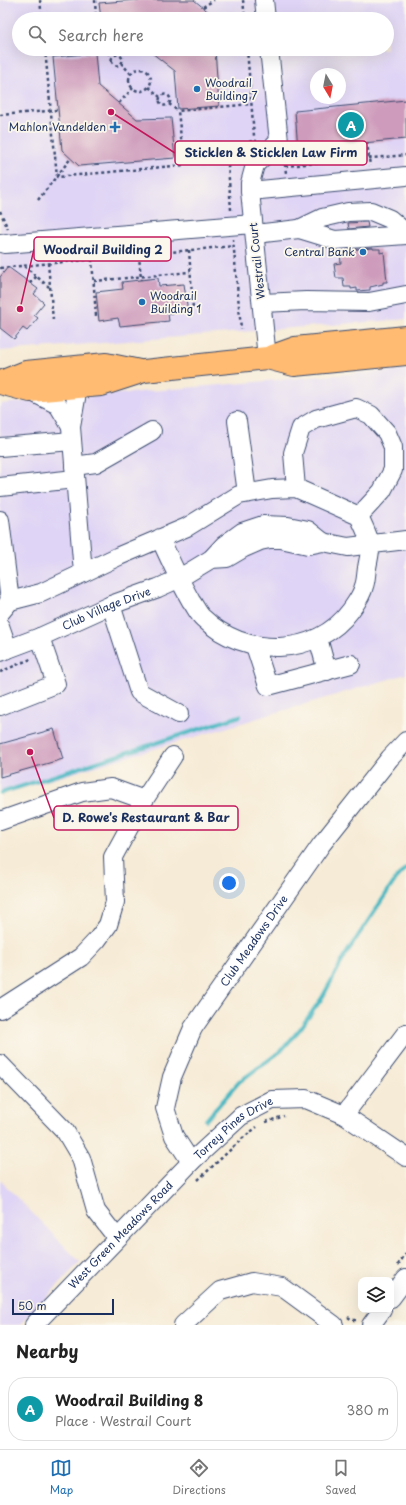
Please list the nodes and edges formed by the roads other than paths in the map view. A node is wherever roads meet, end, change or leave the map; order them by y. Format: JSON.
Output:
{"nodes":[{"id":1,"x":264,"y":0,"type":"edge"},
{"id":2,"x":265,"y":12,"type":"edge"},
{"id":3,"x":270,"y":56,"type":"edge"},
{"id":4,"x":406,"y":176,"type":"edge"},
{"id":5,"x":250,"y":191,"type":"junction"},
{"id":6,"x":254,"y":229,"type":"junction"},
{"id":7,"x":299,"y":229,"type":"junction"},
{"id":8,"x":406,"y":234,"type":"edge"},
{"id":9,"x":0,"y":242,"type":"edge"},
{"id":10,"x":406,"y":295,"type":"edge"},
{"id":11,"x":262,"y":303,"type":"junction"},
{"id":12,"x":406,"y":337,"type":"edge"},
{"id":13,"x":406,"y":354,"type":"edge"},
{"id":14,"x":267,"y":358,"type":"junction"},
{"id":15,"x":144,"y":371,"type":"junction"},
{"id":16,"x":0,"y":382,"type":"edge"},
{"id":17,"x":78,"y":387,"type":"junction"},
{"id":18,"x":30,"y":391,"type":"junction"},
{"id":19,"x":237,"y":421,"type":"dead end"},
{"id":20,"x":152,"y":431,"type":"dead end"},
{"id":21,"x":72,"y":434,"type":"junction"},
{"id":22,"x":0,"y":447,"type":"edge"},
{"id":23,"x":75,"y":473,"type":"junction"},
{"id":24,"x":0,"y":487,"type":"edge"},
{"id":25,"x":296,"y":488,"type":"junction"},
{"id":26,"x":247,"y":494,"type":"junction"},
{"id":27,"x":359,"y":516,"type":"junction"},
{"id":28,"x":0,"y":520,"type":"edge"},
{"id":29,"x":160,"y":538,"type":"junction"},
{"id":30,"x":406,"y":540,"type":"edge"},
{"id":31,"x":370,"y":544,"type":"junction"},
{"id":32,"x":83,"y":573,"type":"junction"},
{"id":33,"x":178,"y":578,"type":"junction"},
{"id":34,"x":111,"y":606,"type":"junction"},
{"id":35,"x":5,"y":607,"type":"edge"},
{"id":36,"x":0,"y":626,"type":"edge"},
{"id":37,"x":40,"y":637,"type":"junction"},
{"id":38,"x":318,"y":638,"type":"junction"},
{"id":39,"x":255,"y":646,"type":"junction"},
{"id":40,"x":4,"y":650,"type":"edge"},
{"id":41,"x":351,"y":664,"type":"dead end"},
{"id":42,"x":327,"y":671,"type":"junction"},
{"id":43,"x":0,"y":706,"type":"edge"},
{"id":44,"x":179,"y":714,"type":"dead end"},
{"id":45,"x":406,"y":740,"type":"edge"},
{"id":46,"x":173,"y":756,"type":"dead end"},
{"id":47,"x":144,"y":800,"type":"junction"},
{"id":48,"x":0,"y":821,"type":"edge"},
{"id":49,"x":0,"y":1009,"type":"edge"},
{"id":50,"x":406,"y":1033,"type":"edge"},
{"id":51,"x":0,"y":1064,"type":"edge"},
{"id":52,"x":344,"y":1115,"type":"junction"},
{"id":53,"x":406,"y":1157,"type":"edge"},
{"id":54,"x":191,"y":1162,"type":"junction"},
{"id":55,"x":117,"y":1238,"type":"junction"},
{"id":56,"x":406,"y":1278,"type":"edge"},
{"id":57,"x":394,"y":1294,"type":"edge"},
{"id":58,"x":380,"y":1313,"type":"edge"},
{"id":59,"x":34,"y":1325,"type":"edge"},
{"id":60,"x":183,"y":1325,"type":"edge"},
{"id":61,"x":334,"y":1325,"type":"edge"},
{"id":62,"x":371,"y":1325,"type":"edge"}],
"edges":[{"from":1,"to":2,"type":"street"},
{"from":3,"to":5,"type":"street","name":"Westrail Court"},
{"from":4,"to":5,"type":"street"},
{"from":5,"to":6,"type":"street","name":"Westrail Court"},
{"from":6,"to":7,"type":"street"},
{"from":6,"to":9,"type":"street"},
{"from":6,"to":11,"type":"street","name":"Westrail Court"},
{"from":7,"to":8,"type":"street"},
{"from":7,"to":8,"type":"street"},
{"from":10,"to":11,"type":"street"},
{"from":11,"to":14,"type":"street","name":"Westrail Court"},
{"from":12,"to":14,"type":"main road"},
{"from":13,"to":14,"type":"main road"},
{"from":14,"to":15,"type":"main road"},
{"from":15,"to":16,"type":"main road"},
{"from":15,"to":17,"type":"main road"},
{"from":16,"to":18,"type":"main road"},
{"from":17,"to":18,"type":"main road"},
{"from":17,"to":21,"type":"street"},
{"from":18,"to":21,"type":"street"},
{"from":19,"to":26,"type":"street"},
{"from":20,"to":23,"type":"street"},
{"from":21,"to":22,"type":"street"},
{"from":21,"to":23,"type":"street"},
{"from":23,"to":24,"type":"street"},
{"from":23,"to":32,"type":"street"},
{"from":25,"to":26,"type":"street"},
{"from":25,"to":27,"type":"street"},
{"from":25,"to":27,"type":"street"},
{"from":26,"to":29,"type":"street"},
{"from":27,"to":31,"type":"street"},
{"from":28,"to":35,"type":"street"},
{"from":29,"to":32,"type":"street"},
{"from":29,"to":33,"type":"street"},
{"from":30,"to":31,"type":"street","name":"Club Village Drive"},
{"from":31,"to":33,"type":"street","name":"Club Village Drive"},
{"from":31,"to":38,"type":"street"},
{"from":32,"to":35,"type":"street"},
{"from":33,"to":34,"type":"street","name":"Club Village Drive"},
{"from":33,"to":39,"type":"street"},
{"from":34,"to":37,"type":"street","name":"Club Village Drive"},
{"from":34,"to":44,"type":"street"},
{"from":36,"to":40,"type":"street"},
{"from":37,"to":40,"type":"street","name":"Club Village Drive"},
{"from":37,"to":43,"type":"street"},
{"from":38,"to":39,"type":"street"},
{"from":38,"to":42,"type":"street"},
{"from":39,"to":42,"type":"street"},
{"from":41,"to":42,"type":"street"},
{"from":45,"to":54,"type":"street","name":"Club Meadows Drive"},
{"from":46,"to":47,"type":"street"},
{"from":47,"to":48,"type":"street"},
{"from":47,"to":49,"type":"street"},
{"from":50,"to":52,"type":"street"},
{"from":51,"to":55,"type":"street"},
{"from":52,"to":53,"type":"street","name":"Torrey Pines Drive"},
{"from":52,"to":54,"type":"street","name":"Torrey Pines Drive"},
{"from":54,"to":55,"type":"street","name":"West Green Meadows Road"},
{"from":55,"to":59,"type":"street","name":"West Green Meadows Road"},
{"from":56,"to":57,"type":"street"},
{"from":58,"to":62,"type":"street"},
{"from":60,"to":61,"type":"street"}]}
